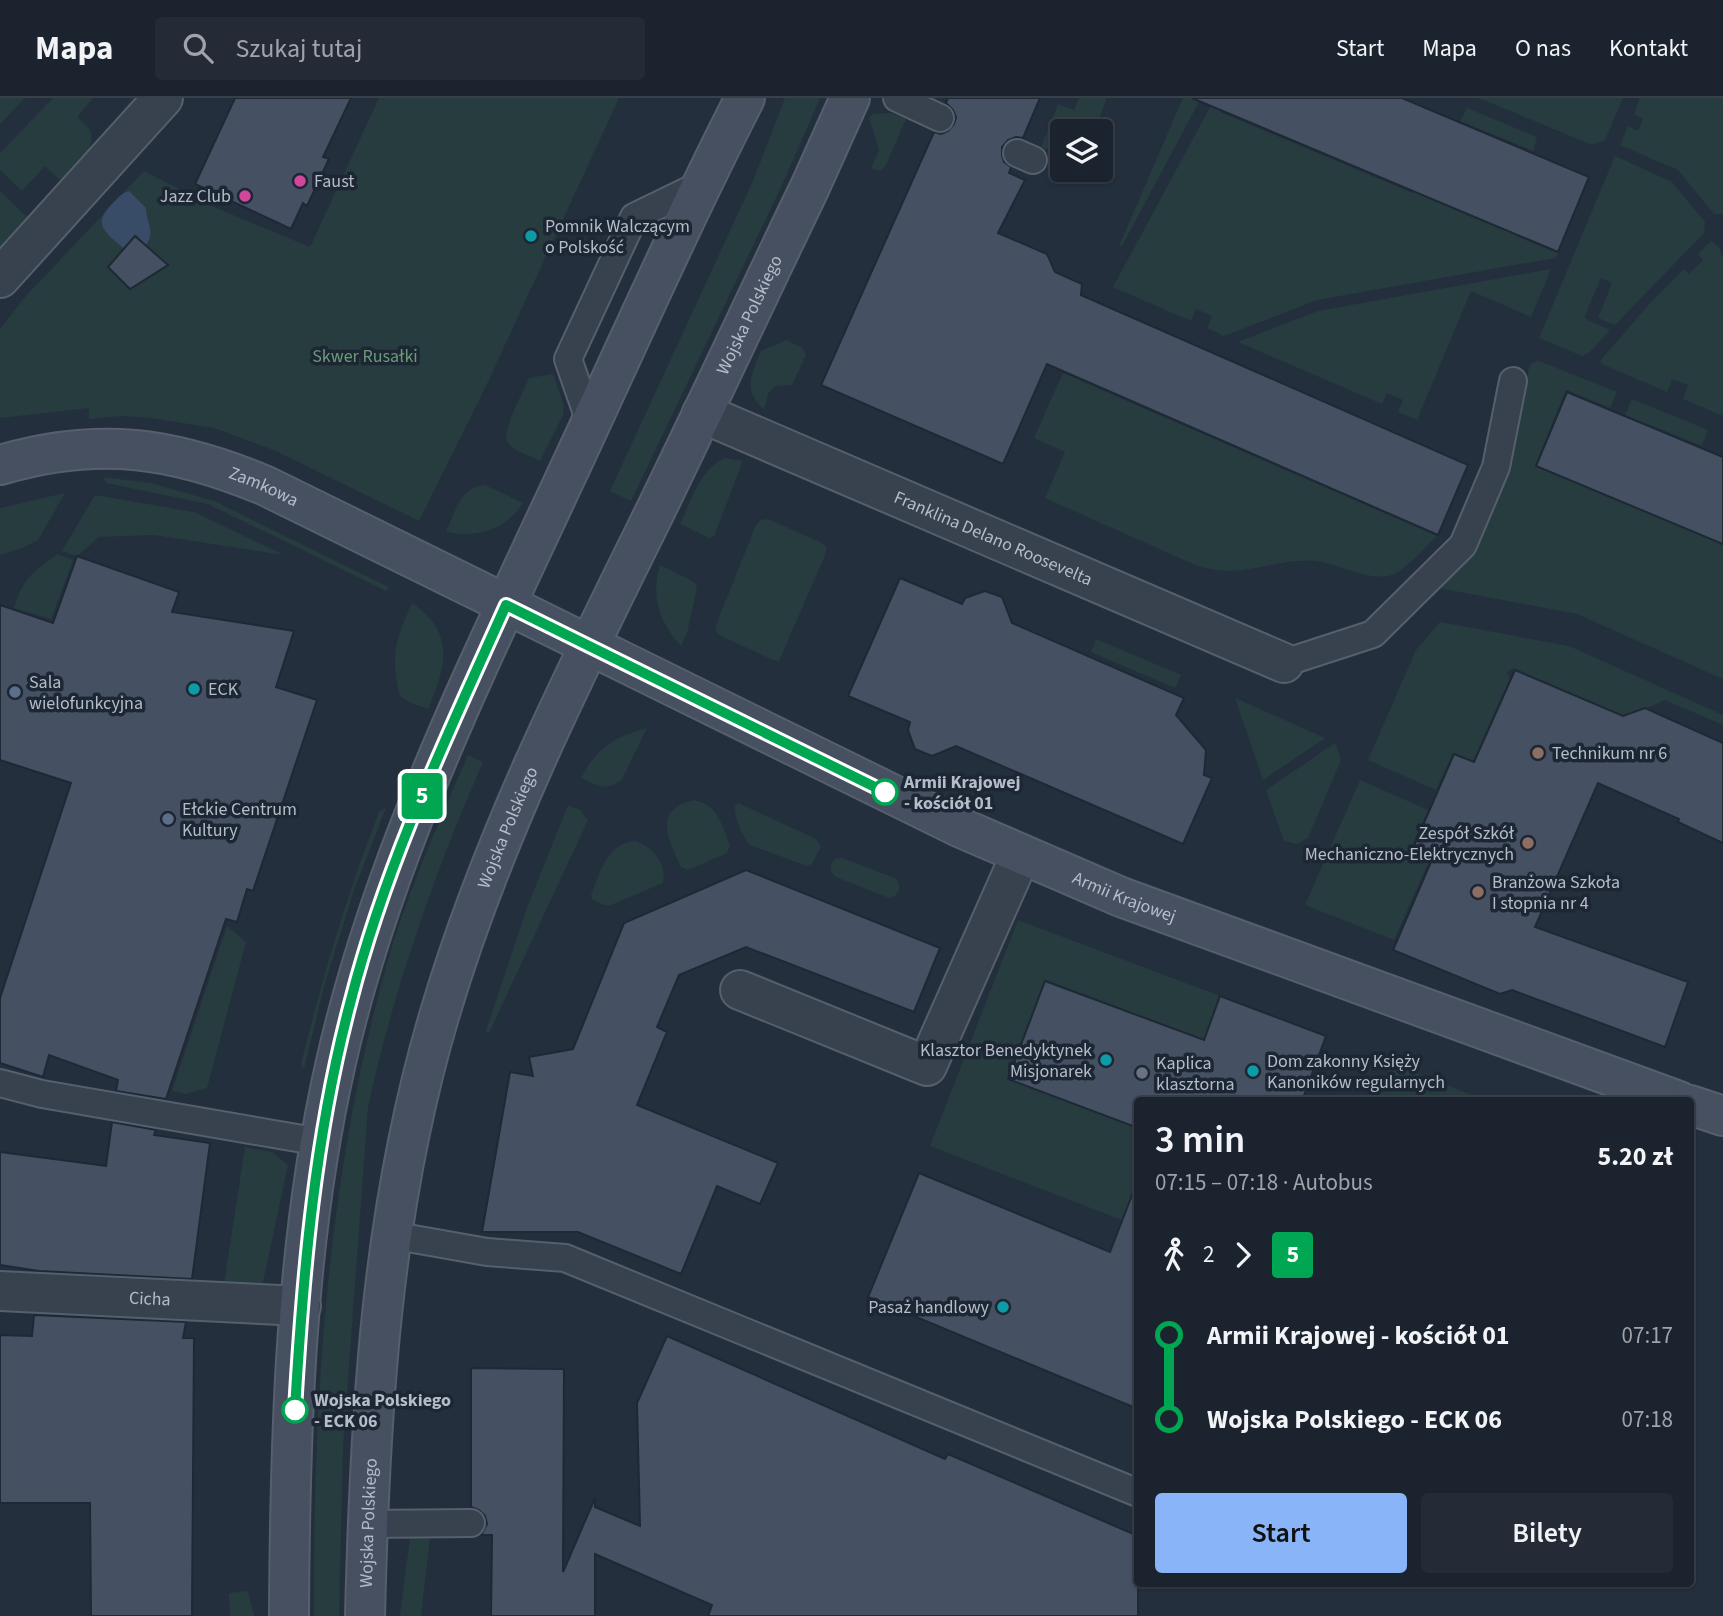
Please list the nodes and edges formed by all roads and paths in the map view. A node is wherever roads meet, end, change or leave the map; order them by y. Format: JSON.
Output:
{"nodes":[{"id":1,"x":163,"y":98,"type":"edge"},
{"id":2,"x":746,"y":98,"type":"edge"},
{"id":3,"x":850,"y":98,"type":"edge"},
{"id":4,"x":897,"y":98,"type":"edge"},
{"id":5,"x":940,"y":118,"type":"dead end"},
{"id":6,"x":0,"y":278,"type":"edge"},
{"id":7,"x":1513,"y":381,"type":"dead end"},
{"id":8,"x":702,"y":413,"type":"junction"},
{"id":9,"x":0,"y":465,"type":"edge"},
{"id":10,"x":506,"y":605,"type":"junction"},
{"id":11,"x":589,"y":647,"type":"junction"},
{"id":12,"x":1284,"y":663,"type":"joint"},
{"id":13,"x":1021,"y":854,"type":"junction"},
{"id":14,"x":740,"y":990,"type":"dead end"},
{"id":15,"x":0,"y":1083,"type":"edge"},
{"id":16,"x":1668,"y":1097,"type":"edge"},
{"id":17,"x":1694,"y":1106,"type":"edge"},
{"id":18,"x":1723,"y":1116,"type":"edge"},
{"id":19,"x":320,"y":1142,"type":"junction"},
{"id":20,"x":391,"y":1235,"type":"junction"},
{"id":21,"x":0,"y":1291,"type":"edge"},
{"id":22,"x":301,"y":1306,"type":"junction"},
{"id":23,"x":1134,"y":1491,"type":"edge"},
{"id":24,"x":471,"y":1523,"type":"dead end"},
{"id":25,"x":367,"y":1524,"type":"junction"},
{"id":26,"x":289,"y":1616,"type":"edge"},
{"id":27,"x":365,"y":1616,"type":"edge"}],
"edges":[{"from":1,"to":6,"type":"street"},
{"from":2,"to":10,"type":"street"},
{"from":3,"to":8,"type":"street","name":"Wojska Polskiego"},
{"from":4,"to":5,"type":"lane"},
{"from":7,"to":12,"type":"lane"},
{"from":8,"to":11,"type":"street","name":"Wojska Polskiego"},
{"from":8,"to":12,"type":"street","name":"Franklina Delano Roosevelta"},
{"from":9,"to":10,"type":"street","name":"Zamkowa"},
{"from":10,"to":11,"type":"street","name":"Zamkowa"},
{"from":10,"to":19,"type":"street"},
{"from":11,"to":13,"type":"street","name":"Armii Krajowej"},
{"from":11,"to":20,"type":"street","name":"Wojska Polskiego"},
{"from":13,"to":14,"type":"street"},
{"from":13,"to":16,"type":"street","name":"Armii Krajowej"},
{"from":15,"to":19,"type":"lane"},
{"from":17,"to":18,"type":"street"},
{"from":19,"to":22,"type":"street"},
{"from":20,"to":23,"type":"lane"},
{"from":20,"to":25,"type":"street","name":"Wojska Polskiego"},
{"from":21,"to":22,"type":"street","name":"Cicha"},
{"from":22,"to":26,"type":"street"},
{"from":24,"to":25,"type":"lane"},
{"from":25,"to":27,"type":"street","name":"Wojska Polskiego"}]}
